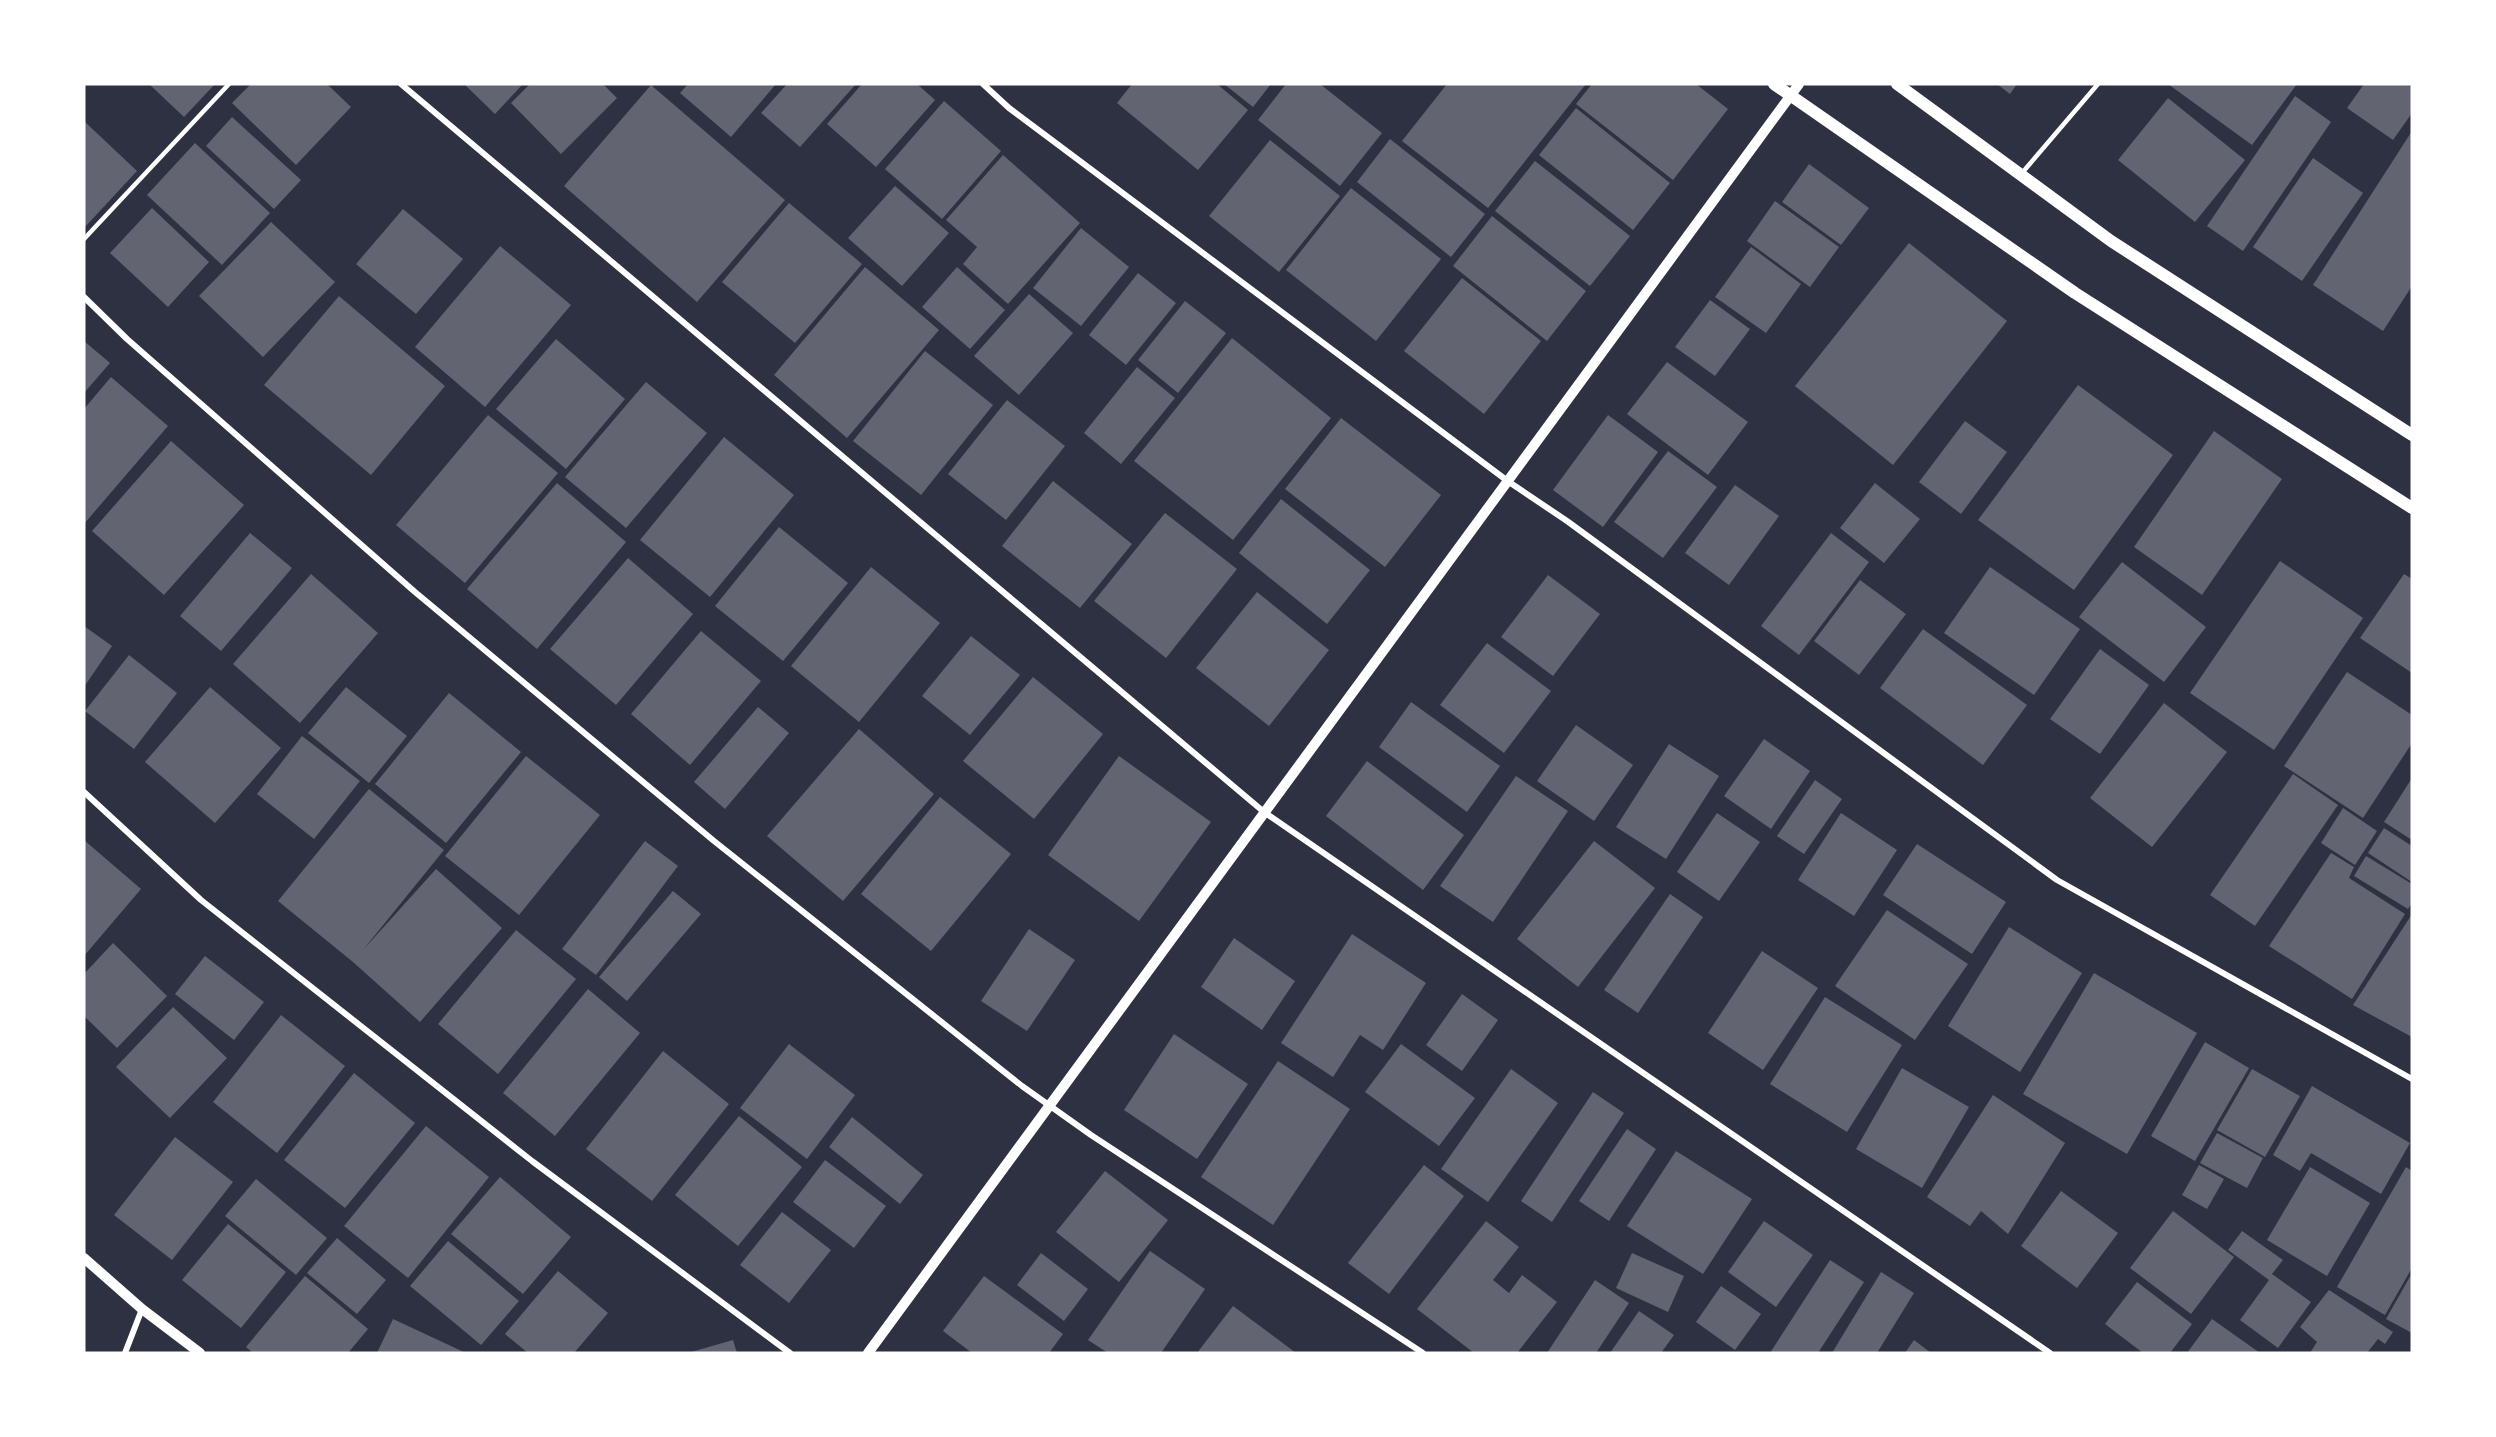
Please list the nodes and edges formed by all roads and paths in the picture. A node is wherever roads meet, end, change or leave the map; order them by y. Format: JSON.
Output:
{"nodes":[{"id":1,"x":229,"y":84,"type":"edge"},
{"id":2,"x":401,"y":84,"type":"edge"},
{"id":3,"x":983,"y":84,"type":"edge"},
{"id":4,"x":1774,"y":84,"type":"edge"},
{"id":5,"x":1799,"y":84,"type":"edge"},
{"id":6,"x":1897,"y":84,"type":"edge"},
{"id":7,"x":2098,"y":84,"type":"edge"},
{"id":8,"x":1790,"y":97,"type":"junction"},
{"id":9,"x":2020,"y":175,"type":"junction"},
{"id":10,"x":84,"y":239,"type":"edge"},
{"id":11,"x":84,"y":297,"type":"edge"},
{"id":12,"x":2412,"y":435,"type":"edge"},
{"id":13,"x":1509,"y":482,"type":"junction"},
{"id":14,"x":2412,"y":508,"type":"edge"},
{"id":15,"x":84,"y":792,"type":"edge"},
{"id":16,"x":1264,"y":812,"type":"junction"},
{"id":17,"x":2412,"y":1079,"type":"edge"},
{"id":18,"x":1050,"y":1107,"type":"junction"},
{"id":19,"x":84,"y":1258,"type":"edge"},
{"id":20,"x":142,"y":1309,"type":"junction"},
{"id":21,"x":125,"y":1353,"type":"edge"},
{"id":22,"x":200,"y":1353,"type":"edge"},
{"id":23,"x":790,"y":1353,"type":"edge"},
{"id":24,"x":868,"y":1353,"type":"edge"},
{"id":25,"x":1423,"y":1353,"type":"edge"},
{"id":26,"x":2050,"y":1353,"type":"edge"}],
"edges":[{"from":1,"to":10,"type":"lane"},
{"from":2,"to":16,"type":"street"},
{"from":3,"to":13,"type":"street"},
{"from":4,"to":8,"type":"main road"},
{"from":5,"to":8,"type":"street"},
{"from":6,"to":9,"type":"main road"},
{"from":7,"to":9,"type":"lane"},
{"from":8,"to":13,"type":"street"},
{"from":8,"to":14,"type":"main road"},
{"from":9,"to":12,"type":"main road"},
{"from":11,"to":18,"type":"street"},
{"from":13,"to":16,"type":"street"},
{"from":13,"to":17,"type":"street"},
{"from":15,"to":23,"type":"street"},
{"from":16,"to":18,"type":"street"},
{"from":16,"to":26,"type":"street"},
{"from":18,"to":24,"type":"street"},
{"from":18,"to":25,"type":"street"},
{"from":19,"to":20,"type":"street"},
{"from":20,"to":21,"type":"street"},
{"from":20,"to":22,"type":"street"}]}
